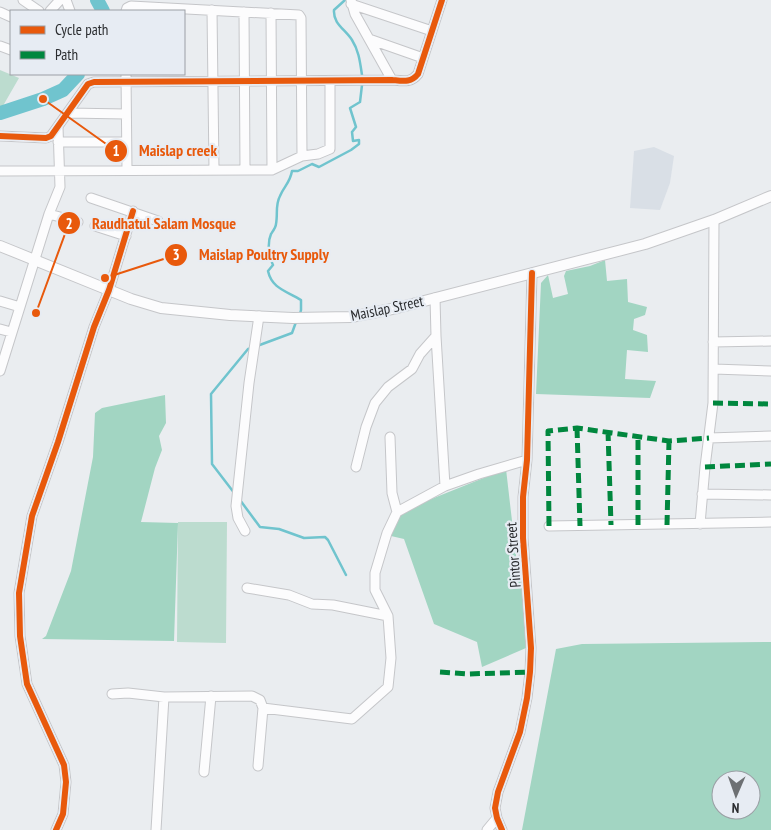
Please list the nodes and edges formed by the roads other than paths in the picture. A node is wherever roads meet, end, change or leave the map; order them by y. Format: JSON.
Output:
{"nodes":[{"id":1,"x":23,"y":0,"type":"edge"},
{"id":2,"x":60,"y":0,"type":"edge"},
{"id":3,"x":439,"y":1,"type":"edge"},
{"id":4,"x":351,"y":2,"type":"edge"},
{"id":5,"x":155,"y":9,"type":"edge"},
{"id":6,"x":38,"y":10,"type":"edge"},
{"id":7,"x":51,"y":10,"type":"edge"},
{"id":8,"x":126,"y":10,"type":"edge"},
{"id":9,"x":182,"y":10,"type":"edge"},
{"id":10,"x":212,"y":10,"type":"junction"},
{"id":11,"x":244,"y":12,"type":"junction"},
{"id":12,"x":271,"y":13,"type":"junction"},
{"id":13,"x":432,"y":31,"type":"junction"},
{"id":14,"x":368,"y":39,"type":"junction"},
{"id":15,"x":423,"y":58,"type":"junction"},
{"id":16,"x":155,"y":77,"type":"edge"},
{"id":17,"x":183,"y":77,"type":"edge"},
{"id":18,"x":126,"y":78,"type":"edge"},
{"id":19,"x":392,"y":80,"type":"junction"},
{"id":20,"x":213,"y":81,"type":"junction"},
{"id":21,"x":243,"y":81,"type":"junction"},
{"id":22,"x":271,"y":81,"type":"junction"},
{"id":23,"x":300,"y":81,"type":"junction"},
{"id":24,"x":330,"y":81,"type":"junction"},
{"id":25,"x":68,"y":113,"type":"junction"},
{"id":26,"x":126,"y":114,"type":"junction"},
{"id":27,"x":58,"y":127,"type":"junction"},
{"id":28,"x":0,"y":136,"type":"edge"},
{"id":29,"x":58,"y":142,"type":"junction"},
{"id":30,"x":126,"y":142,"type":"junction"},
{"id":31,"x":302,"y":156,"type":"junction"},
{"id":32,"x":128,"y":170,"type":"junction"},
{"id":33,"x":214,"y":170,"type":"junction"},
{"id":34,"x":245,"y":170,"type":"junction"},
{"id":35,"x":272,"y":170,"type":"junction"},
{"id":36,"x":0,"y":171,"type":"edge"},
{"id":37,"x":60,"y":171,"type":"junction"},
{"id":38,"x":771,"y":196,"type":"edge"},
{"id":39,"x":91,"y":198,"type":"dead end"},
{"id":40,"x":133,"y":211,"type":"junction"},
{"id":41,"x":49,"y":214,"type":"junction"},
{"id":42,"x":714,"y":220,"type":"junction"},
{"id":43,"x":158,"y":221,"type":"dead end"},
{"id":44,"x":78,"y":222,"type":"dead end"},
{"id":45,"x":95,"y":226,"type":"dead end"},
{"id":46,"x":126,"y":236,"type":"junction"},
{"id":47,"x":0,"y":246,"type":"edge"},
{"id":48,"x":35,"y":260,"type":"junction"},
{"id":49,"x":532,"y":273,"type":"junction"},
{"id":50,"x":109,"y":290,"type":"junction"},
{"id":51,"x":435,"y":298,"type":"junction"},
{"id":52,"x":0,"y":301,"type":"edge"},
{"id":53,"x":20,"y":307,"type":"junction"},
{"id":54,"x":259,"y":316,"type":"junction"},
{"id":55,"x":0,"y":329,"type":"edge"},
{"id":56,"x":11,"y":332,"type":"junction"},
{"id":57,"x":436,"y":336,"type":"junction"},
{"id":58,"x":771,"y":341,"type":"edge"},
{"id":59,"x":713,"y":342,"type":"junction"},
{"id":60,"x":2,"y":357,"type":"edge"},
{"id":61,"x":714,"y":369,"type":"junction"},
{"id":62,"x":0,"y":371,"type":"edge"},
{"id":63,"x":771,"y":371,"type":"edge"},
{"id":64,"x":771,"y":436,"type":"edge"},
{"id":65,"x":390,"y":437,"type":"dead end"},
{"id":66,"x":709,"y":438,"type":"junction"},
{"id":67,"x":527,"y":460,"type":"junction"},
{"id":68,"x":356,"y":466,"type":"dead end"},
{"id":69,"x":444,"y":486,"type":"junction"},
{"id":70,"x":702,"y":494,"type":"junction"},
{"id":71,"x":771,"y":495,"type":"edge"},
{"id":72,"x":397,"y":512,"type":"junction"},
{"id":73,"x":771,"y":522,"type":"edge"},
{"id":74,"x":700,"y":524,"type":"junction"},
{"id":75,"x":549,"y":526,"type":"dead end"},
{"id":76,"x":245,"y":531,"type":"dead end"},
{"id":77,"x":247,"y":588,"type":"dead end"},
{"id":78,"x":388,"y":616,"type":"junction"},
{"id":79,"x":112,"y":694,"type":"dead end"},
{"id":80,"x":211,"y":696,"type":"junction"},
{"id":81,"x":164,"y":697,"type":"junction"},
{"id":82,"x":263,"y":708,"type":"junction"},
{"id":83,"x":258,"y":766,"type":"dead end"},
{"id":84,"x":204,"y":772,"type":"dead end"},
{"id":85,"x":497,"y":818,"type":"junction"},
{"id":86,"x":56,"y":830,"type":"edge"},
{"id":87,"x":156,"y":830,"type":"edge"},
{"id":88,"x":487,"y":830,"type":"edge"},
{"id":89,"x":502,"y":830,"type":"edge"}],
"edges":[{"from":1,"to":6,"type":"street"},
{"from":2,"to":7,"type":"street"},
{"from":3,"to":13,"type":"street"},
{"from":4,"to":13,"type":"street"},
{"from":4,"to":14,"type":"street"},
{"from":5,"to":8,"type":"street"},
{"from":5,"to":9,"type":"street"},
{"from":9,"to":10,"type":"street"},
{"from":10,"to":11,"type":"street"},
{"from":10,"to":20,"type":"street"},
{"from":11,"to":12,"type":"street"},
{"from":11,"to":21,"type":"street"},
{"from":12,"to":22,"type":"street"},
{"from":12,"to":23,"type":"street"},
{"from":13,"to":15,"type":"street"},
{"from":14,"to":15,"type":"street"},
{"from":14,"to":19,"type":"street"},
{"from":15,"to":19,"type":"street"},
{"from":16,"to":17,"type":"street"},
{"from":16,"to":18,"type":"street"},
{"from":17,"to":20,"type":"street"},
{"from":18,"to":25,"type":"street"},
{"from":18,"to":26,"type":"street"},
{"from":19,"to":24,"type":"street"},
{"from":20,"to":21,"type":"street"},
{"from":20,"to":33,"type":"street"},
{"from":21,"to":22,"type":"street"},
{"from":21,"to":34,"type":"street"},
{"from":22,"to":23,"type":"street"},
{"from":22,"to":35,"type":"street"},
{"from":23,"to":24,"type":"street"},
{"from":23,"to":31,"type":"street"},
{"from":24,"to":31,"type":"street"},
{"from":25,"to":26,"type":"street"},
{"from":25,"to":27,"type":"street"},
{"from":26,"to":30,"type":"street"},
{"from":27,"to":28,"type":"street"},
{"from":27,"to":29,"type":"street"},
{"from":29,"to":30,"type":"street"},
{"from":29,"to":37,"type":"street"},
{"from":30,"to":32,"type":"street"},
{"from":31,"to":35,"type":"street"},
{"from":32,"to":33,"type":"street"},
{"from":32,"to":37,"type":"street"},
{"from":33,"to":34,"type":"street"},
{"from":34,"to":35,"type":"street"},
{"from":36,"to":37,"type":"street"},
{"from":37,"to":41,"type":"street"},
{"from":38,"to":42,"type":"main road","name":"Maislap Street"},
{"from":39,"to":40,"type":"street"},
{"from":40,"to":43,"type":"street"},
{"from":40,"to":46,"type":"street"},
{"from":41,"to":44,"type":"street"},
{"from":41,"to":48,"type":"street"},
{"from":42,"to":49,"type":"main road","name":"Maislap Street"},
{"from":42,"to":59,"type":"street"},
{"from":45,"to":46,"type":"street"},
{"from":46,"to":50,"type":"street"},
{"from":47,"to":48,"type":"main road","name":"Maislap Street"},
{"from":48,"to":50,"type":"main road","name":"Maislap Street"},
{"from":48,"to":53,"type":"street"},
{"from":49,"to":51,"type":"main road","name":"Maislap Street"},
{"from":49,"to":67,"type":"street","name":"Pintor Street"},
{"from":50,"to":54,"type":"main road","name":"Maislap Street"},
{"from":50,"to":86,"type":"street"},
{"from":51,"to":54,"type":"main road","name":"Maislap Street"},
{"from":51,"to":57,"type":"street"},
{"from":52,"to":53,"type":"street"},
{"from":53,"to":56,"type":"street"},
{"from":54,"to":76,"type":"street"},
{"from":55,"to":56,"type":"street"},
{"from":56,"to":60,"type":"street"},
{"from":57,"to":68,"type":"street"},
{"from":57,"to":69,"type":"street"},
{"from":58,"to":59,"type":"street"},
{"from":59,"to":61,"type":"street"},
{"from":60,"to":62,"type":"street"},
{"from":61,"to":63,"type":"street"},
{"from":61,"to":66,"type":"street"},
{"from":64,"to":66,"type":"street"},
{"from":65,"to":72,"type":"street"},
{"from":66,"to":70,"type":"street"},
{"from":67,"to":69,"type":"street"},
{"from":67,"to":85,"type":"street","name":"Pintor Street"},
{"from":69,"to":72,"type":"street"},
{"from":70,"to":71,"type":"street"},
{"from":70,"to":74,"type":"street"},
{"from":72,"to":78,"type":"street"},
{"from":73,"to":74,"type":"street"},
{"from":74,"to":75,"type":"street"},
{"from":77,"to":78,"type":"street"},
{"from":78,"to":82,"type":"street"},
{"from":79,"to":81,"type":"street"},
{"from":80,"to":81,"type":"street"},
{"from":80,"to":82,"type":"street"},
{"from":80,"to":84,"type":"street"},
{"from":81,"to":87,"type":"street"},
{"from":82,"to":83,"type":"street"},
{"from":85,"to":88,"type":"street"},
{"from":85,"to":89,"type":"street","name":"Pintor Street"}]}
